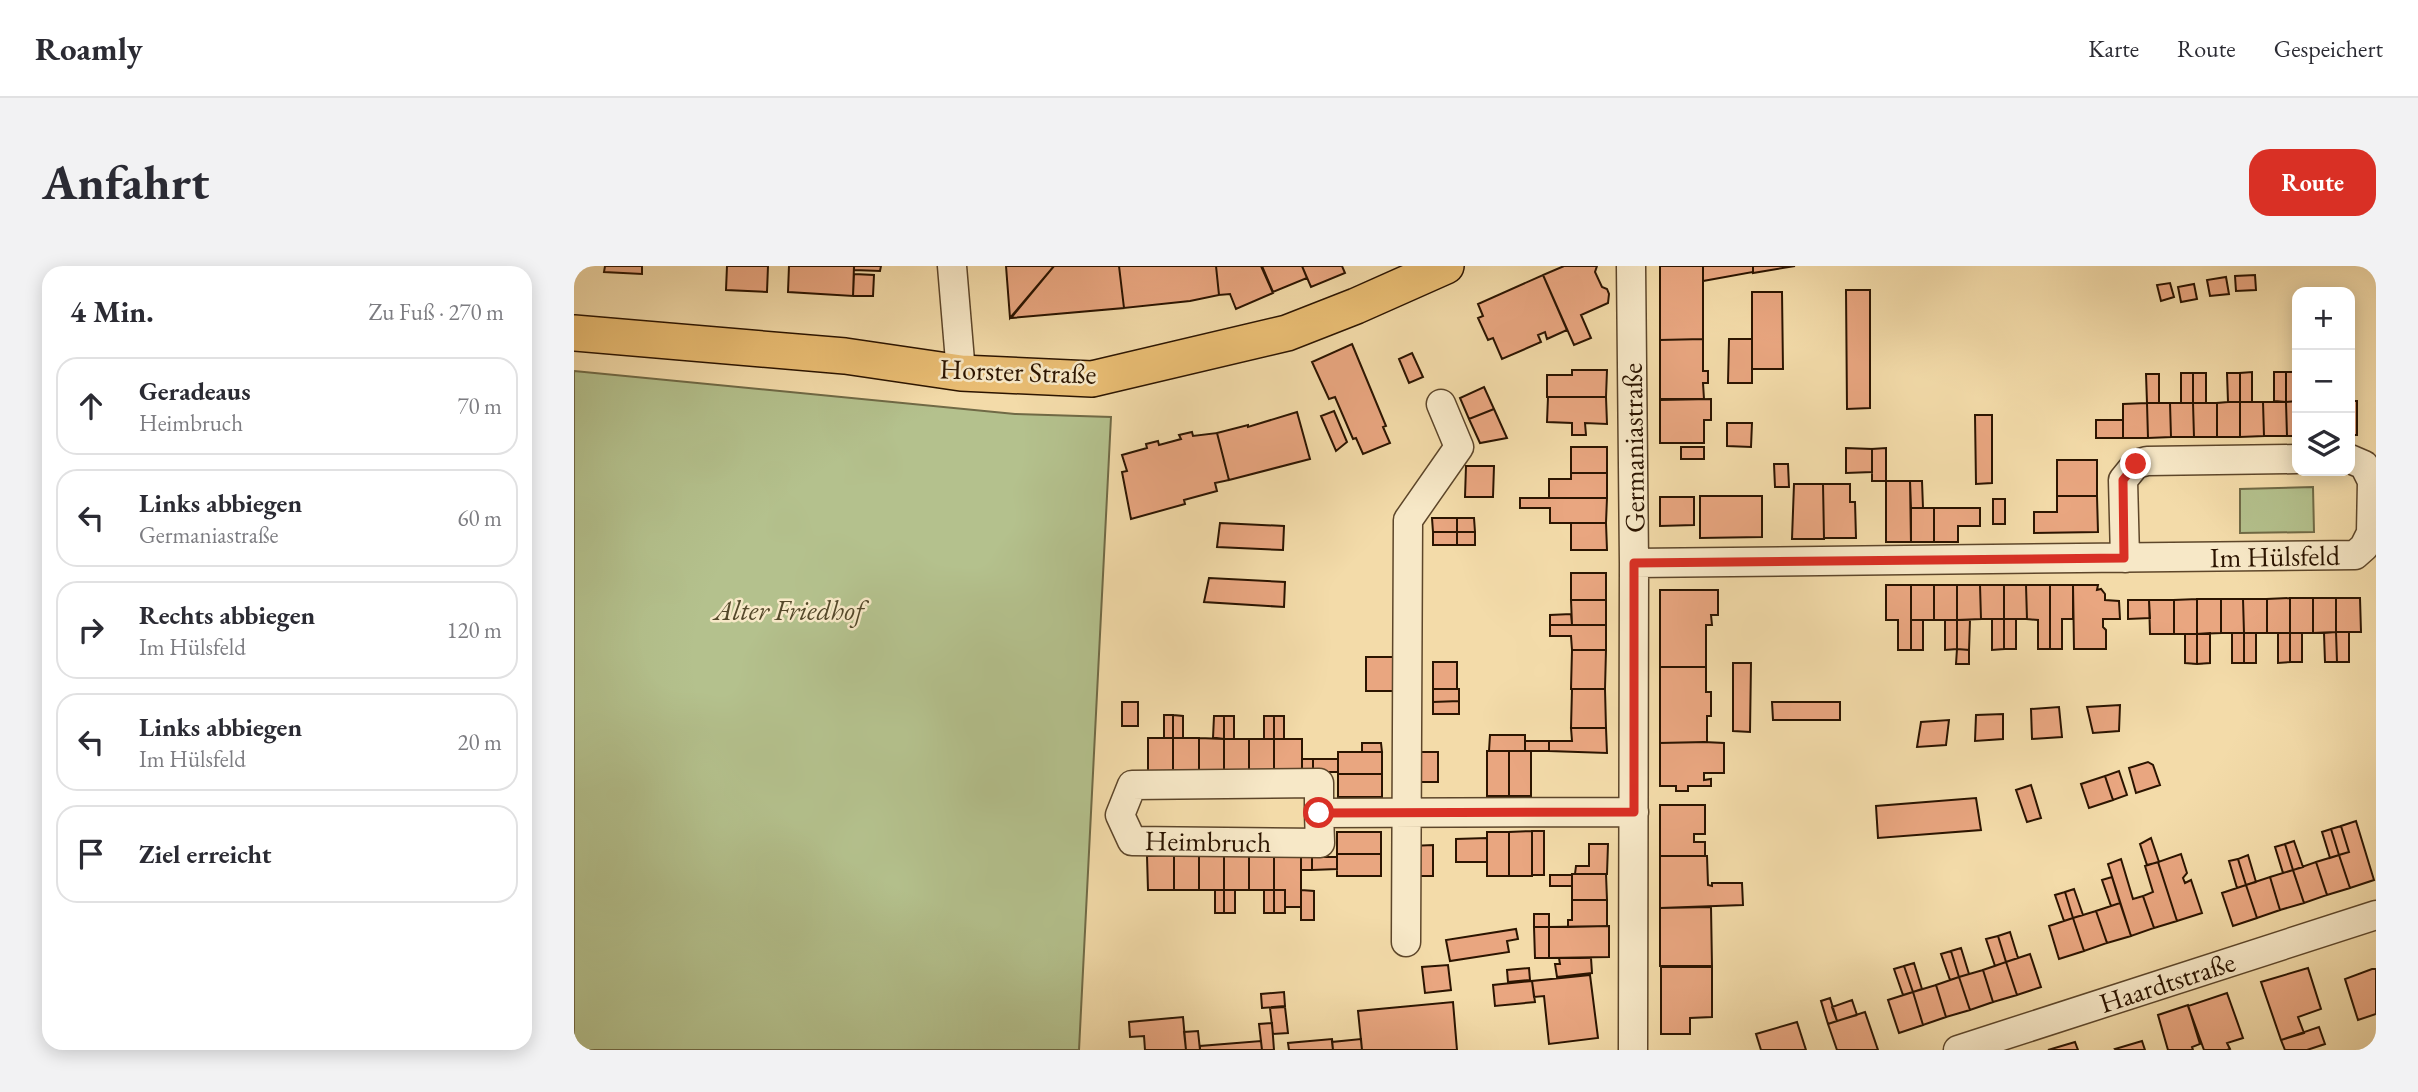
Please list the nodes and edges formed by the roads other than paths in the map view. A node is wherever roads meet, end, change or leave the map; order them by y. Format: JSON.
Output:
{"nodes":[{"id":1,"x":952,"y":266,"type":"edge"},
{"id":2,"x":1446,"y":266,"type":"edge"},
{"id":3,"x":1631,"y":266,"type":"edge"},
{"id":4,"x":574,"y":333,"type":"edge"},
{"id":5,"x":961,"y":373,"type":"junction"},
{"id":6,"x":1441,"y":404,"type":"dead end"},
{"id":7,"x":2363,"y":456,"type":"edge"},
{"id":8,"x":2292,"y":460,"type":"edge"},
{"id":9,"x":2124,"y":558,"type":"junction"},
{"id":10,"x":1634,"y":563,"type":"junction"},
{"id":11,"x":1634,"y":812,"type":"junction"},
{"id":12,"x":1319,"y":813,"type":"junction"},
{"id":13,"x":1406,"y":813,"type":"junction"},
{"id":14,"x":2376,"y":915,"type":"edge"},
{"id":15,"x":1406,"y":942,"type":"dead end"},
{"id":16,"x":1633,"y":1050,"type":"edge"},
{"id":17,"x":1958,"y":1050,"type":"edge"}],
"edges":[{"from":1,"to":5,"type":"street"},
{"from":2,"to":5,"type":"main road","name":"Horster Straße"},
{"from":3,"to":10,"type":"street","name":"Germaniastraße"},
{"from":4,"to":5,"type":"main road","name":"Horster Straße"},
{"from":6,"to":13,"type":"street"},
{"from":7,"to":9,"type":"street","name":"Im Hülsfeld"},
{"from":8,"to":9,"type":"street"},
{"from":9,"to":10,"type":"street","name":"Im Hülsfeld"},
{"from":10,"to":11,"type":"street","name":"Germaniastraße"},
{"from":11,"to":13,"type":"street"},
{"from":11,"to":16,"type":"street","name":"Germaniastraße"},
{"from":12,"to":12,"type":"street","name":"Heimbruch"},
{"from":12,"to":13,"type":"street"},
{"from":13,"to":15,"type":"street"},
{"from":14,"to":17,"type":"street","name":"Haardtstraße"}]}
